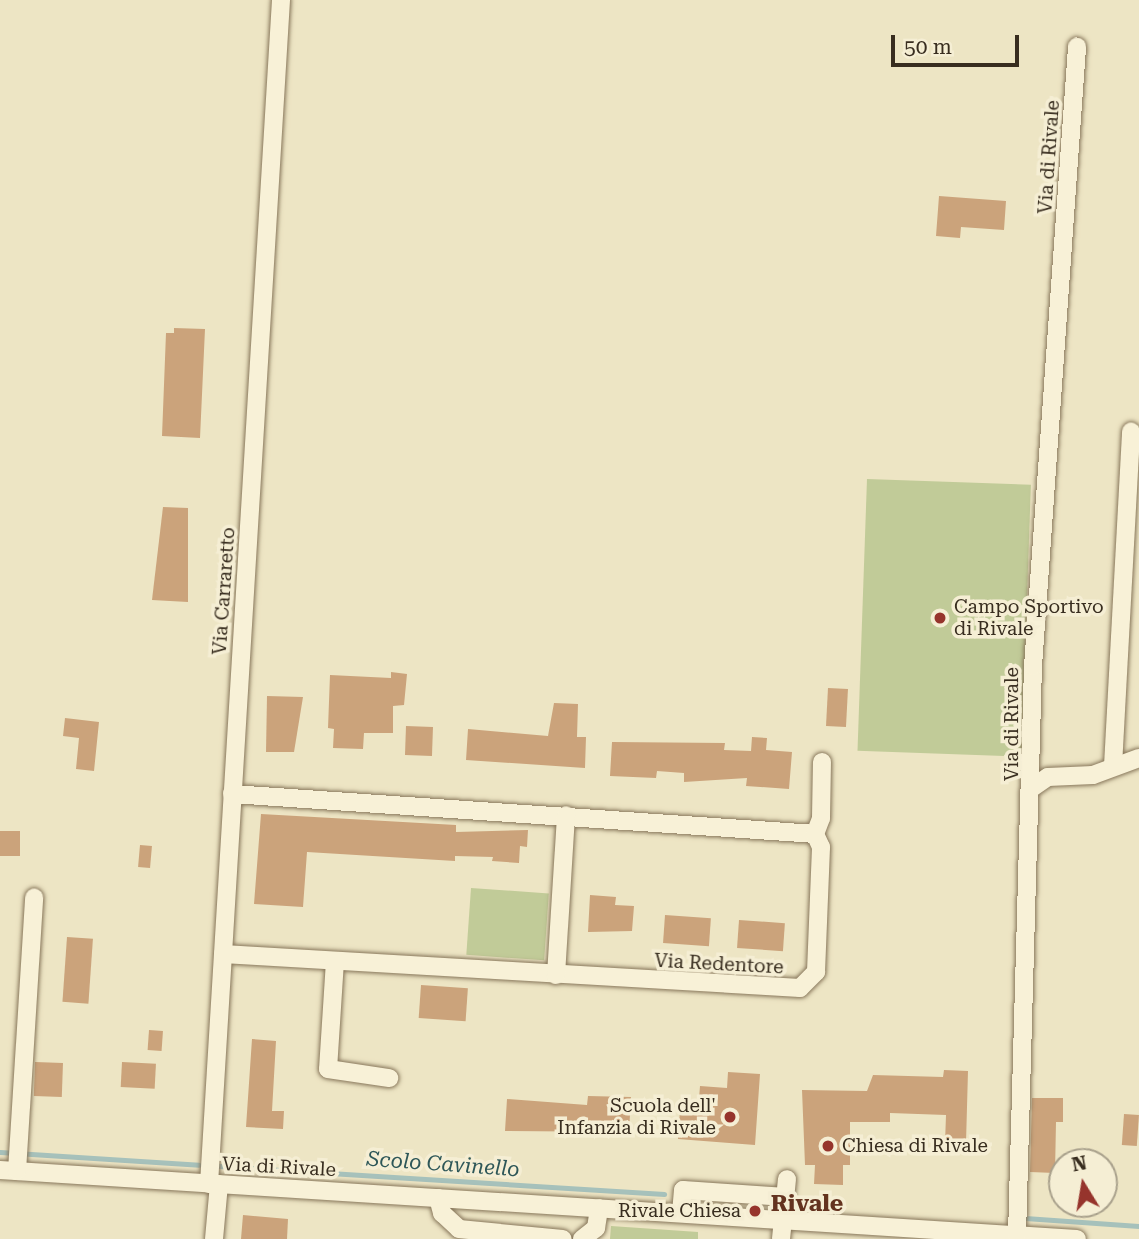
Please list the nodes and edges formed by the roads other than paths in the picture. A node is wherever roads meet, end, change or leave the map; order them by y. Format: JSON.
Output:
{"nodes":[{"id":1,"x":281,"y":0,"type":"edge"},
{"id":2,"x":1077,"y":47,"type":"dead end"},
{"id":3,"x":1131,"y":430,"type":"dead end"},
{"id":4,"x":1139,"y":758,"type":"edge"},
{"id":5,"x":822,"y":762,"type":"dead end"},
{"id":6,"x":1113,"y":766,"type":"junction"},
{"id":7,"x":1032,"y":788,"type":"junction"},
{"id":8,"x":232,"y":794,"type":"junction"},
{"id":9,"x":566,"y":815,"type":"junction"},
{"id":10,"x":815,"y":834,"type":"junction"},
{"id":11,"x":34,"y":898,"type":"dead end"},
{"id":12,"x":223,"y":954,"type":"junction"},
{"id":13,"x":335,"y":961,"type":"junction"},
{"id":14,"x":556,"y":975,"type":"junction"},
{"id":15,"x":389,"y":1078,"type":"dead end"},
{"id":16,"x":11,"y":1167,"type":"edge"},
{"id":17,"x":214,"y":1184,"type":"junction"},
{"id":18,"x":438,"y":1198,"type":"junction"},
{"id":19,"x":681,"y":1213,"type":"junction"},
{"id":20,"x":598,"y":1215,"type":"junction"},
{"id":21,"x":783,"y":1218,"type":"junction"},
{"id":22,"x":1017,"y":1235,"type":"junction"},
{"id":23,"x":990,"y":1236,"type":"edge"},
{"id":24,"x":214,"y":1239,"type":"edge"},
{"id":25,"x":563,"y":1239,"type":"edge"},
{"id":26,"x":582,"y":1239,"type":"edge"},
{"id":27,"x":781,"y":1239,"type":"edge"},
{"id":28,"x":1077,"y":1239,"type":"edge"}],
"edges":[{"from":1,"to":8,"type":"street","name":"Via Carraretto"},
{"from":2,"to":7,"type":"street","name":"Via di Rivale"},
{"from":3,"to":6,"type":"street"},
{"from":4,"to":6,"type":"street"},
{"from":5,"to":10,"type":"street","name":"Via Redentore"},
{"from":6,"to":7,"type":"street"},
{"from":7,"to":22,"type":"street","name":"Via di Rivale"},
{"from":8,"to":9,"type":"street"},
{"from":8,"to":12,"type":"street","name":"Via Carraretto"},
{"from":9,"to":10,"type":"street"},
{"from":9,"to":14,"type":"street"},
{"from":10,"to":14,"type":"street","name":"Via Redentore"},
{"from":11,"to":16,"type":"street"},
{"from":12,"to":13,"type":"street","name":"Via Redentore"},
{"from":12,"to":17,"type":"street","name":"Via Carraretto"},
{"from":13,"to":14,"type":"street","name":"Via Redentore"},
{"from":13,"to":15,"type":"street"},
{"from":16,"to":17,"type":"street","name":"Via di Rivale"},
{"from":17,"to":18,"type":"street","name":"Via di Rivale"},
{"from":17,"to":24,"type":"street","name":"Via Carraretto"},
{"from":18,"to":20,"type":"street","name":"Via di Rivale"},
{"from":18,"to":25,"type":"street"},
{"from":19,"to":20,"type":"street","name":"Via di Rivale"},
{"from":19,"to":21,"type":"street","name":"Via di Rivale"},
{"from":19,"to":21,"type":"street"},
{"from":20,"to":26,"type":"street"},
{"from":21,"to":23,"type":"street","name":"Via di Rivale"},
{"from":21,"to":27,"type":"street"},
{"from":22,"to":23,"type":"street","name":"Via di Rivale"},
{"from":22,"to":28,"type":"street","name":"Via di Rivale"}]}
